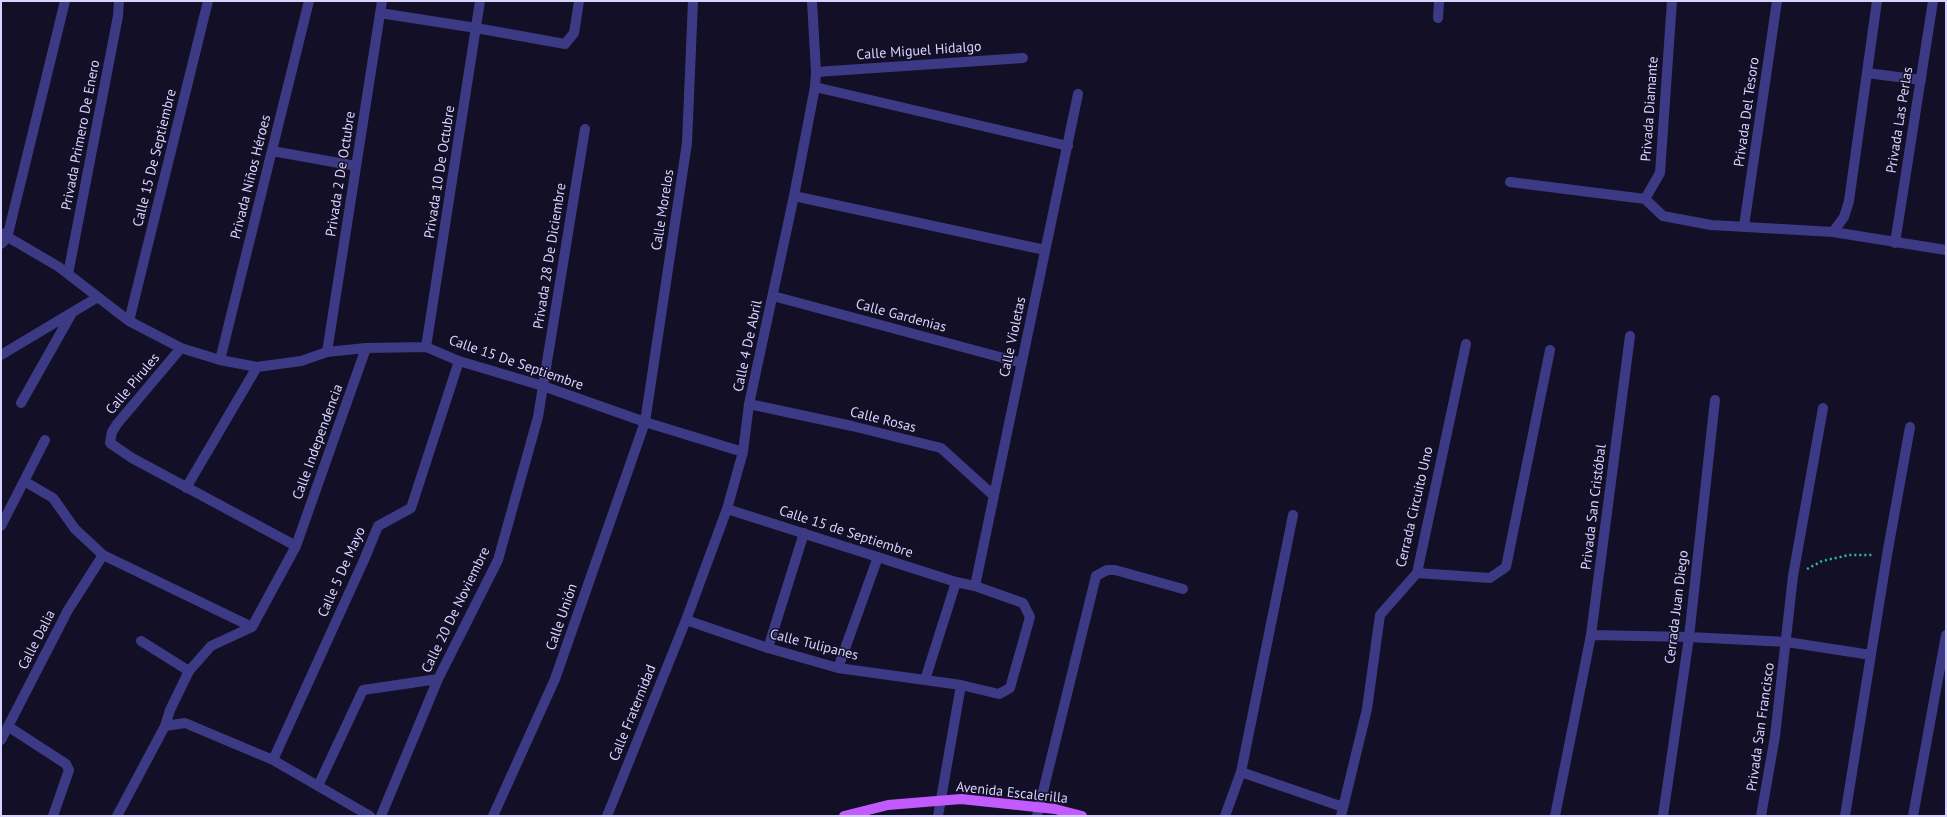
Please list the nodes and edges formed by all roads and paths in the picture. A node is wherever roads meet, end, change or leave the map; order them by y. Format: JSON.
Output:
{"nodes":[{"id":1,"x":65,"y":1,"type":"edge"},
{"id":2,"x":119,"y":1,"type":"edge"},
{"id":3,"x":208,"y":1,"type":"edge"},
{"id":4,"x":309,"y":1,"type":"edge"},
{"id":5,"x":382,"y":1,"type":"edge"},
{"id":6,"x":480,"y":1,"type":"edge"},
{"id":7,"x":579,"y":1,"type":"edge"},
{"id":8,"x":693,"y":1,"type":"edge"},
{"id":9,"x":812,"y":1,"type":"edge"},
{"id":10,"x":1439,"y":1,"type":"edge"},
{"id":11,"x":1672,"y":1,"type":"edge"},
{"id":12,"x":1777,"y":1,"type":"edge"},
{"id":13,"x":1877,"y":1,"type":"edge"},
{"id":14,"x":1933,"y":1,"type":"edge"},
{"id":15,"x":380,"y":13,"type":"junction"},
{"id":16,"x":1438,"y":18,"type":"dead end"},
{"id":17,"x":476,"y":28,"type":"junction"},
{"id":18,"x":1023,"y":58,"type":"dead end"},
{"id":19,"x":816,"y":72,"type":"junction"},
{"id":20,"x":1867,"y":73,"type":"junction"},
{"id":21,"x":1921,"y":80,"type":"junction"},
{"id":22,"x":815,"y":87,"type":"junction"},
{"id":23,"x":1078,"y":94,"type":"dead end"},
{"id":24,"x":585,"y":129,"type":"dead end"},
{"id":25,"x":1068,"y":146,"type":"junction"},
{"id":26,"x":272,"y":151,"type":"junction"},
{"id":27,"x":356,"y":166,"type":"junction"},
{"id":28,"x":1510,"y":182,"type":"dead end"},
{"id":29,"x":794,"y":196,"type":"junction"},
{"id":30,"x":1646,"y":199,"type":"junction"},
{"id":31,"x":1744,"y":226,"type":"junction"},
{"id":32,"x":1834,"y":232,"type":"junction"},
{"id":33,"x":3,"y":238,"type":"edge"},
{"id":34,"x":1895,"y":243,"type":"junction"},
{"id":35,"x":1045,"y":250,"type":"junction"},
{"id":36,"x":1946,"y":250,"type":"edge"},
{"id":37,"x":68,"y":274,"type":"junction"},
{"id":38,"x":773,"y":296,"type":"junction"},
{"id":39,"x":98,"y":297,"type":"junction"},
{"id":40,"x":73,"y":312,"type":"junction"},
{"id":41,"x":130,"y":321,"type":"junction"},
{"id":42,"x":1630,"y":336,"type":"dead end"},
{"id":43,"x":1466,"y":344,"type":"dead end"},
{"id":44,"x":426,"y":346,"type":"junction"},
{"id":45,"x":182,"y":348,"type":"junction"},
{"id":46,"x":366,"y":348,"type":"junction"},
{"id":47,"x":1550,"y":350,"type":"dead end"},
{"id":48,"x":327,"y":352,"type":"junction"},
{"id":49,"x":1,"y":355,"type":"edge"},
{"id":50,"x":220,"y":360,"type":"junction"},
{"id":51,"x":459,"y":361,"type":"junction"},
{"id":52,"x":1022,"y":364,"type":"junction"},
{"id":53,"x":258,"y":367,"type":"junction"},
{"id":54,"x":543,"y":386,"type":"junction"},
{"id":55,"x":1715,"y":400,"type":"dead end"},
{"id":56,"x":21,"y":403,"type":"dead end"},
{"id":57,"x":749,"y":404,"type":"junction"},
{"id":58,"x":1823,"y":408,"type":"dead end"},
{"id":59,"x":645,"y":422,"type":"junction"},
{"id":60,"x":1910,"y":427,"type":"dead end"},
{"id":61,"x":45,"y":440,"type":"dead end"},
{"id":62,"x":742,"y":452,"type":"junction"},
{"id":63,"x":24,"y":480,"type":"junction"},
{"id":64,"x":186,"y":488,"type":"junction"},
{"id":65,"x":993,"y":495,"type":"junction"},
{"id":66,"x":727,"y":509,"type":"junction"},
{"id":67,"x":4,"y":512,"type":"edge"},
{"id":68,"x":1293,"y":515,"type":"dead end"},
{"id":69,"x":1,"y":526,"type":"edge"},
{"id":70,"x":804,"y":533,"type":"junction"},
{"id":71,"x":296,"y":546,"type":"junction"},
{"id":72,"x":103,"y":555,"type":"junction"},
{"id":73,"x":1887,"y":555,"type":"junction"},
{"id":74,"x":878,"y":556,"type":"junction"},
{"id":75,"x":1417,"y":572,"type":"junction"},
{"id":76,"x":1793,"y":576,"type":"junction"},
{"id":77,"x":956,"y":582,"type":"junction"},
{"id":78,"x":975,"y":586,"type":"junction"},
{"id":79,"x":1183,"y":589,"type":"dead end"},
{"id":80,"x":686,"y":620,"type":"junction"},
{"id":81,"x":252,"y":627,"type":"junction"},
{"id":82,"x":1591,"y":635,"type":"junction"},
{"id":83,"x":1946,"y":635,"type":"edge"},
{"id":84,"x":1689,"y":637,"type":"junction"},
{"id":85,"x":141,"y":641,"type":"dead end"},
{"id":86,"x":1787,"y":642,"type":"junction"},
{"id":87,"x":768,"y":648,"type":"junction"},
{"id":88,"x":1871,"y":655,"type":"junction"},
{"id":89,"x":838,"y":668,"type":"junction"},
{"id":90,"x":189,"y":671,"type":"junction"},
{"id":91,"x":438,"y":679,"type":"junction"},
{"id":92,"x":925,"y":680,"type":"junction"},
{"id":93,"x":961,"y":685,"type":"junction"},
{"id":94,"x":165,"y":726,"type":"junction"},
{"id":95,"x":9,"y":727,"type":"junction"},
{"id":96,"x":1,"y":740,"type":"edge"},
{"id":97,"x":273,"y":760,"type":"junction"},
{"id":98,"x":1241,"y":772,"type":"junction"},
{"id":99,"x":318,"y":786,"type":"junction"},
{"id":100,"x":941,"y":801,"type":"junction"},
{"id":101,"x":1342,"y":811,"type":"edge"},
{"id":102,"x":1038,"y":812,"type":"edge"},
{"id":103,"x":54,"y":816,"type":"edge"},
{"id":104,"x":117,"y":816,"type":"edge"},
{"id":105,"x":370,"y":816,"type":"edge"},
{"id":106,"x":381,"y":816,"type":"edge"},
{"id":107,"x":493,"y":816,"type":"edge"},
{"id":108,"x":607,"y":816,"type":"edge"},
{"id":109,"x":845,"y":816,"type":"edge"},
{"id":110,"x":938,"y":816,"type":"edge"},
{"id":111,"x":1082,"y":816,"type":"edge"},
{"id":112,"x":1225,"y":816,"type":"edge"},
{"id":113,"x":1555,"y":816,"type":"edge"},
{"id":114,"x":1663,"y":816,"type":"edge"},
{"id":115,"x":1762,"y":816,"type":"edge"},
{"id":116,"x":1845,"y":816,"type":"edge"},
{"id":117,"x":1913,"y":816,"type":"edge"}],
"edges":[{"from":1,"to":33,"type":"street"},
{"from":2,"to":37,"type":"street","name":"Privada Primero De Enero"},
{"from":3,"to":41,"type":"street","name":"Calle 15 De Septiembre"},
{"from":4,"to":26,"type":"street","name":"Privada Niños Héroes"},
{"from":5,"to":15,"type":"street","name":"Privada 2 De Octubre"},
{"from":6,"to":17,"type":"street","name":"Privada 10 De Octubre"},
{"from":7,"to":17,"type":"street"},
{"from":8,"to":59,"type":"street","name":"Calle Morelos"},
{"from":9,"to":19,"type":"street","name":"Calle 4 De Abril"},
{"from":10,"to":16,"type":"street"},
{"from":11,"to":30,"type":"street","name":"Privada Diamante"},
{"from":12,"to":31,"type":"street","name":"Privada Del Tesoro"},
{"from":13,"to":20,"type":"street"},
{"from":14,"to":21,"type":"street","name":"Privada Las Perlas"},
{"from":15,"to":17,"type":"street"},
{"from":15,"to":27,"type":"street","name":"Privada 2 De Octubre"},
{"from":17,"to":44,"type":"street","name":"Privada 10 De Octubre"},
{"from":18,"to":19,"type":"street","name":"Calle Miguel Hidalgo"},
{"from":19,"to":22,"type":"street","name":"Calle 4 De Abril"},
{"from":20,"to":21,"type":"street"},
{"from":20,"to":32,"type":"street"},
{"from":21,"to":34,"type":"street","name":"Privada Las Perlas"},
{"from":22,"to":25,"type":"street"},
{"from":22,"to":29,"type":"street","name":"Calle 4 De Abril"},
{"from":23,"to":25,"type":"street","name":"Calle Violetas"},
{"from":24,"to":54,"type":"street","name":"Privada 28 De Diciembre"},
{"from":25,"to":35,"type":"street","name":"Calle Violetas"},
{"from":26,"to":27,"type":"street"},
{"from":26,"to":50,"type":"street","name":"Privada Niños Héroes"},
{"from":27,"to":48,"type":"street","name":"Privada 2 De Octubre"},
{"from":28,"to":30,"type":"street"},
{"from":29,"to":35,"type":"street"},
{"from":29,"to":38,"type":"street","name":"Calle 4 De Abril"},
{"from":30,"to":31,"type":"street"},
{"from":31,"to":32,"type":"street"},
{"from":32,"to":34,"type":"street"},
{"from":33,"to":37,"type":"street","name":"Calle Pirules"},
{"from":34,"to":36,"type":"street"},
{"from":35,"to":52,"type":"street","name":"Calle Violetas"},
{"from":37,"to":39,"type":"street","name":"Calle Pirules"},
{"from":38,"to":52,"type":"street","name":"Calle Gardenias"},
{"from":38,"to":57,"type":"street","name":"Calle 4 De Abril"},
{"from":39,"to":40,"type":"street"},
{"from":39,"to":41,"type":"street","name":"Calle Pirules"},
{"from":40,"to":49,"type":"street"},
{"from":40,"to":56,"type":"street"},
{"from":41,"to":45,"type":"street","name":"Calle Pirules"},
{"from":42,"to":82,"type":"street","name":"Privada San Cristóbal"},
{"from":43,"to":75,"type":"street","name":"Cerrada Circuito Uno"},
{"from":44,"to":46,"type":"street","name":"Calle 15 De Septiembre"},
{"from":44,"to":51,"type":"street","name":"Calle 15 De Septiembre"},
{"from":45,"to":50,"type":"street","name":"Calle 15 De Septiembre"},
{"from":45,"to":64,"type":"street","name":"Calle Pirules"},
{"from":46,"to":48,"type":"street","name":"Calle 15 De Septiembre"},
{"from":46,"to":71,"type":"street","name":"Calle Independencia"},
{"from":47,"to":75,"type":"street"},
{"from":48,"to":53,"type":"street","name":"Calle 15 De Septiembre"},
{"from":50,"to":53,"type":"street","name":"Calle 15 De Septiembre"},
{"from":51,"to":54,"type":"street","name":"Calle 15 De Septiembre"},
{"from":51,"to":97,"type":"street","name":"Calle 5 De Mayo"},
{"from":52,"to":65,"type":"street","name":"Calle Violetas"},
{"from":53,"to":64,"type":"street"},
{"from":54,"to":59,"type":"street","name":"Calle 15 De Septiembre"},
{"from":54,"to":91,"type":"street","name":"Calle 20 De Noviembre"},
{"from":55,"to":84,"type":"street","name":"Cerrada Juan Diego"},
{"from":57,"to":62,"type":"street","name":"Calle 4 De Abril"},
{"from":57,"to":65,"type":"street","name":"Calle Rosas"},
{"from":58,"to":76,"type":"street","name":"Privada San Francisco"},
{"from":59,"to":62,"type":"street","name":"Calle 15 De Septiembre"},
{"from":59,"to":107,"type":"street","name":"Calle Unión"},
{"from":60,"to":73,"type":"street"},
{"from":61,"to":63,"type":"street"},
{"from":62,"to":66,"type":"street","name":"Calle 4 De Abril"},
{"from":63,"to":67,"type":"street"},
{"from":63,"to":72,"type":"street"},
{"from":64,"to":71,"type":"street","name":"Calle Pirules"},
{"from":65,"to":78,"type":"street","name":"Calle Violetas"},
{"from":66,"to":70,"type":"street","name":"Calle 15 de Septiembre"},
{"from":66,"to":80,"type":"street","name":"Calle 4 De Abril"},
{"from":67,"to":69,"type":"street"},
{"from":68,"to":98,"type":"street"},
{"from":70,"to":74,"type":"street","name":"Calle 15 de Septiembre"},
{"from":70,"to":87,"type":"street"},
{"from":71,"to":81,"type":"street","name":"Calle Independencia"},
{"from":72,"to":81,"type":"street"},
{"from":72,"to":95,"type":"street","name":"Calle Dalia"},
{"from":73,"to":76,"type":"path"},
{"from":73,"to":88,"type":"street"},
{"from":74,"to":77,"type":"street","name":"Calle 15 de Septiembre"},
{"from":74,"to":89,"type":"street"},
{"from":75,"to":101,"type":"street","name":"Cerrada Circuito Uno"},
{"from":76,"to":86,"type":"street","name":"Privada San Francisco"},
{"from":77,"to":78,"type":"street"},
{"from":77,"to":92,"type":"street"},
{"from":78,"to":93,"type":"street","name":"Calle Tulipanes"},
{"from":79,"to":102,"type":"street"},
{"from":80,"to":87,"type":"street","name":"Calle Tulipanes"},
{"from":80,"to":108,"type":"street","name":"Calle Fraternidad"},
{"from":81,"to":90,"type":"street"},
{"from":82,"to":84,"type":"street"},
{"from":82,"to":113,"type":"street","name":"Privada San Cristóbal"},
{"from":83,"to":117,"type":"street"},
{"from":84,"to":86,"type":"street"},
{"from":84,"to":114,"type":"street","name":"Cerrada Juan Diego"},
{"from":85,"to":90,"type":"street"},
{"from":86,"to":88,"type":"street"},
{"from":86,"to":115,"type":"street","name":"Privada San Francisco"},
{"from":87,"to":89,"type":"street","name":"Calle Tulipanes"},
{"from":88,"to":116,"type":"street"},
{"from":89,"to":92,"type":"street","name":"Calle Tulipanes"},
{"from":90,"to":94,"type":"street"},
{"from":91,"to":99,"type":"street"},
{"from":91,"to":106,"type":"street","name":"Calle 20 De Noviembre"},
{"from":92,"to":93,"type":"street","name":"Calle Tulipanes"},
{"from":93,"to":100,"type":"street"},
{"from":94,"to":97,"type":"street"},
{"from":94,"to":104,"type":"street"},
{"from":95,"to":96,"type":"street","name":"Calle Dalia"},
{"from":95,"to":103,"type":"street"},
{"from":97,"to":99,"type":"street"},
{"from":98,"to":101,"type":"street"},
{"from":98,"to":112,"type":"street"},
{"from":99,"to":105,"type":"street"},
{"from":100,"to":102,"type":"main road","name":"Avenida Escalerilla"},
{"from":100,"to":109,"type":"main road","name":"Avenida Escalerilla"},
{"from":100,"to":110,"type":"street"},
{"from":102,"to":111,"type":"main road","name":"Avenida Escalerilla"}]}
